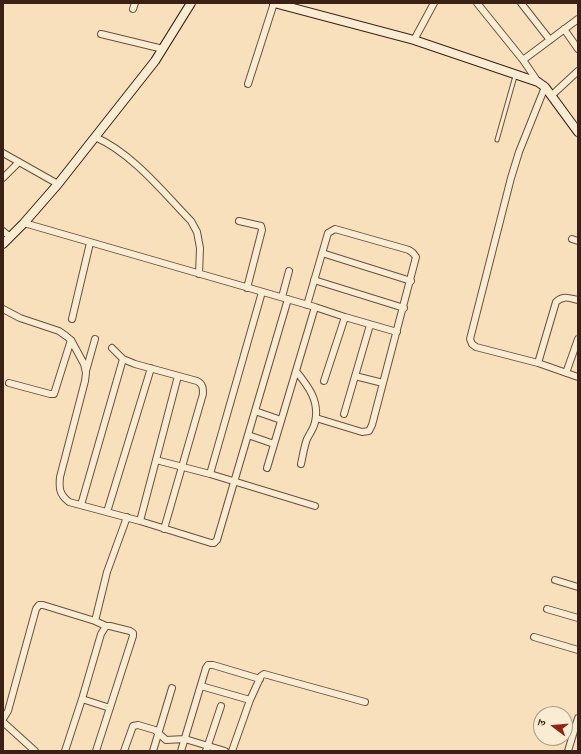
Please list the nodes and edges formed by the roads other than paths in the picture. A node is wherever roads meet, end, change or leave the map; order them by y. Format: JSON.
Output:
{"nodes":[{"id":1,"x":191,"y":3,"type":"edge"},
{"id":2,"x":274,"y":3,"type":"edge"},
{"id":3,"x":434,"y":3,"type":"edge"},
{"id":4,"x":477,"y":3,"type":"edge"},
{"id":5,"x":521,"y":3,"type":"edge"},
{"id":6,"x":578,"y":19,"type":"edge"},
{"id":7,"x":564,"y":29,"type":"junction"},
{"id":8,"x":101,"y":34,"type":"dead end"},
{"id":9,"x":414,"y":40,"type":"junction"},
{"id":10,"x":550,"y":40,"type":"junction"},
{"id":11,"x":163,"y":49,"type":"junction"},
{"id":12,"x":578,"y":49,"type":"edge"},
{"id":13,"x":523,"y":60,"type":"junction"},
{"id":14,"x":578,"y":71,"type":"edge"},
{"id":15,"x":515,"y":74,"type":"junction"},
{"id":16,"x":538,"y":82,"type":"junction"},
{"id":17,"x":248,"y":84,"type":"dead end"},
{"id":18,"x":545,"y":87,"type":"junction"},
{"id":19,"x":551,"y":96,"type":"junction"},
{"id":20,"x":578,"y":132,"type":"edge"},
{"id":21,"x":95,"y":137,"type":"junction"},
{"id":22,"x":497,"y":140,"type":"dead end"},
{"id":23,"x":3,"y":153,"type":"edge"},
{"id":24,"x":19,"y":162,"type":"junction"},
{"id":25,"x":3,"y":178,"type":"edge"},
{"id":26,"x":58,"y":184,"type":"junction"},
{"id":27,"x":239,"y":221,"type":"dead end"},
{"id":28,"x":24,"y":223,"type":"junction"},
{"id":29,"x":3,"y":231,"type":"edge"},
{"id":30,"x":10,"y":237,"type":"junction"},
{"id":31,"x":90,"y":243,"type":"junction"},
{"id":32,"x":3,"y":244,"type":"edge"},
{"id":33,"x":322,"y":253,"type":"junction"},
{"id":34,"x":289,"y":272,"type":"dead end"},
{"id":35,"x":198,"y":274,"type":"junction"},
{"id":36,"x":314,"y":280,"type":"junction"},
{"id":37,"x":411,"y":281,"type":"junction"},
{"id":38,"x":246,"y":288,"type":"junction"},
{"id":39,"x":262,"y":292,"type":"junction"},
{"id":40,"x":285,"y":298,"type":"junction"},
{"id":41,"x":578,"y":300,"type":"edge"},
{"id":42,"x":307,"y":305,"type":"junction"},
{"id":43,"x":315,"y":307,"type":"junction"},
{"id":44,"x":404,"y":308,"type":"junction"},
{"id":45,"x":3,"y":309,"type":"edge"},
{"id":46,"x":345,"y":317,"type":"junction"},
{"id":47,"x":72,"y":319,"type":"dead end"},
{"id":48,"x":370,"y":324,"type":"junction"},
{"id":49,"x":397,"y":332,"type":"junction"},
{"id":50,"x":96,"y":339,"type":"dead end"},
{"id":51,"x":578,"y":339,"type":"edge"},
{"id":52,"x":71,"y":340,"type":"junction"},
{"id":53,"x":112,"y":348,"type":"dead end"},
{"id":54,"x":123,"y":359,"type":"junction"},
{"id":55,"x":538,"y":363,"type":"junction"},
{"id":56,"x":151,"y":368,"type":"junction"},
{"id":57,"x":296,"y":371,"type":"junction"},
{"id":58,"x":86,"y":372,"type":"junction"},
{"id":59,"x":566,"y":373,"type":"junction"},
{"id":60,"x":178,"y":376,"type":"junction"},
{"id":61,"x":355,"y":376,"type":"junction"},
{"id":62,"x":578,"y":377,"type":"edge"},
{"id":63,"x":324,"y":381,"type":"dead end"},
{"id":64,"x":9,"y":383,"type":"dead end"},
{"id":65,"x":383,"y":383,"type":"junction"},
{"id":66,"x":255,"y":411,"type":"junction"},
{"id":67,"x":344,"y":414,"type":"dead end"},
{"id":68,"x":316,"y":418,"type":"junction"},
{"id":69,"x":281,"y":420,"type":"junction"},
{"id":70,"x":248,"y":435,"type":"junction"},
{"id":71,"x":274,"y":444,"type":"junction"},
{"id":72,"x":156,"y":460,"type":"junction"},
{"id":73,"x":301,"y":464,"type":"dead end"},
{"id":74,"x":181,"y":468,"type":"junction"},
{"id":75,"x":267,"y":468,"type":"dead end"},
{"id":76,"x":210,"y":474,"type":"junction"},
{"id":77,"x":234,"y":481,"type":"junction"},
{"id":78,"x":81,"y":505,"type":"junction"},
{"id":79,"x":315,"y":506,"type":"dead end"},
{"id":80,"x":107,"y":512,"type":"junction"},
{"id":81,"x":127,"y":517,"type":"junction"},
{"id":82,"x":140,"y":521,"type":"junction"},
{"id":83,"x":164,"y":528,"type":"junction"},
{"id":84,"x":555,"y":580,"type":"dead end"},
{"id":85,"x":578,"y":587,"type":"edge"},
{"id":86,"x":546,"y":609,"type":"dead end"},
{"id":87,"x":578,"y":618,"type":"edge"},
{"id":88,"x":95,"y":621,"type":"junction"},
{"id":89,"x":106,"y":626,"type":"junction"},
{"id":90,"x":534,"y":637,"type":"dead end"},
{"id":91,"x":578,"y":650,"type":"edge"},
{"id":92,"x":260,"y":679,"type":"junction"},
{"id":93,"x":201,"y":686,"type":"junction"},
{"id":94,"x":172,"y":688,"type":"dead end"},
{"id":95,"x":82,"y":699,"type":"junction"},
{"id":96,"x":250,"y":700,"type":"junction"},
{"id":97,"x":365,"y":702,"type":"dead end"},
{"id":98,"x":221,"y":706,"type":"dead end"},
{"id":99,"x":110,"y":708,"type":"junction"},
{"id":100,"x":578,"y":718,"type":"edge"},
{"id":101,"x":3,"y":720,"type":"edge"},
{"id":102,"x":158,"y":732,"type":"junction"},
{"id":103,"x":185,"y":739,"type":"junction"},
{"id":104,"x":207,"y":748,"type":"edge"},
{"id":105,"x":35,"y":751,"type":"edge"},
{"id":106,"x":65,"y":751,"type":"edge"},
{"id":107,"x":96,"y":751,"type":"edge"},
{"id":108,"x":124,"y":751,"type":"edge"},
{"id":109,"x":153,"y":751,"type":"edge"},
{"id":110,"x":181,"y":751,"type":"edge"},
{"id":111,"x":225,"y":751,"type":"edge"},
{"id":112,"x":232,"y":751,"type":"edge"},
{"id":113,"x":568,"y":751,"type":"edge"}],
"edges":[{"from":1,"to":11,"type":"street"},
{"from":2,"to":9,"type":"street"},
{"from":2,"to":17,"type":"street"},
{"from":3,"to":9,"type":"street"},
{"from":4,"to":13,"type":"street"},
{"from":5,"to":10,"type":"street"},
{"from":6,"to":7,"type":"street"},
{"from":7,"to":10,"type":"street"},
{"from":7,"to":12,"type":"street"},
{"from":8,"to":11,"type":"street"},
{"from":9,"to":15,"type":"street"},
{"from":10,"to":13,"type":"street"},
{"from":11,"to":21,"type":"street"},
{"from":13,"to":16,"type":"street"},
{"from":14,"to":19,"type":"street"},
{"from":15,"to":16,"type":"street"},
{"from":15,"to":22,"type":"lane"},
{"from":16,"to":18,"type":"street"},
{"from":18,"to":19,"type":"street"},
{"from":18,"to":55,"type":"street"},
{"from":19,"to":20,"type":"street"},
{"from":21,"to":26,"type":"street"},
{"from":21,"to":35,"type":"street"},
{"from":23,"to":24,"type":"street"},
{"from":24,"to":25,"type":"street"},
{"from":24,"to":26,"type":"street"},
{"from":26,"to":28,"type":"street"},
{"from":27,"to":38,"type":"street"},
{"from":28,"to":30,"type":"street"},
{"from":28,"to":31,"type":"street"},
{"from":29,"to":30,"type":"street"},
{"from":30,"to":32,"type":"street"},
{"from":31,"to":35,"type":"street"},
{"from":31,"to":47,"type":"street"},
{"from":33,"to":36,"type":"street"},
{"from":33,"to":37,"type":"street"},
{"from":33,"to":37,"type":"street"},
{"from":34,"to":40,"type":"street"},
{"from":35,"to":38,"type":"street"},
{"from":36,"to":42,"type":"street"},
{"from":36,"to":44,"type":"street"},
{"from":37,"to":44,"type":"street"},
{"from":38,"to":39,"type":"street"},
{"from":39,"to":40,"type":"street"},
{"from":39,"to":76,"type":"street"},
{"from":40,"to":42,"type":"street"},
{"from":40,"to":66,"type":"street"},
{"from":41,"to":55,"type":"street"},
{"from":42,"to":43,"type":"street"},
{"from":43,"to":46,"type":"street"},
{"from":43,"to":57,"type":"street"},
{"from":44,"to":49,"type":"street"},
{"from":45,"to":52,"type":"street"},
{"from":46,"to":48,"type":"street"},
{"from":46,"to":63,"type":"street"},
{"from":48,"to":49,"type":"street"},
{"from":48,"to":61,"type":"street"},
{"from":49,"to":65,"type":"street"},
{"from":50,"to":58,"type":"street"},
{"from":51,"to":59,"type":"street"},
{"from":52,"to":58,"type":"street"},
{"from":52,"to":64,"type":"street"},
{"from":53,"to":54,"type":"street"},
{"from":54,"to":56,"type":"street"},
{"from":54,"to":78,"type":"street"},
{"from":55,"to":59,"type":"street"},
{"from":56,"to":60,"type":"street"},
{"from":56,"to":80,"type":"street"},
{"from":57,"to":68,"type":"street"},
{"from":57,"to":69,"type":"street"},
{"from":58,"to":78,"type":"street"},
{"from":59,"to":62,"type":"street"},
{"from":60,"to":72,"type":"street"},
{"from":60,"to":74,"type":"street"},
{"from":61,"to":65,"type":"street"},
{"from":61,"to":67,"type":"street"},
{"from":65,"to":68,"type":"street"},
{"from":66,"to":69,"type":"street"},
{"from":66,"to":70,"type":"street"},
{"from":68,"to":73,"type":"street"},
{"from":69,"to":71,"type":"street"},
{"from":70,"to":71,"type":"street"},
{"from":70,"to":77,"type":"street"},
{"from":71,"to":75,"type":"street"},
{"from":72,"to":74,"type":"street"},
{"from":72,"to":82,"type":"street"},
{"from":74,"to":76,"type":"street"},
{"from":74,"to":83,"type":"street"},
{"from":76,"to":77,"type":"street"},
{"from":77,"to":79,"type":"street"},
{"from":77,"to":83,"type":"street"},
{"from":78,"to":80,"type":"street"},
{"from":80,"to":81,"type":"street"},
{"from":81,"to":82,"type":"street"},
{"from":81,"to":88,"type":"street"},
{"from":82,"to":83,"type":"street"},
{"from":84,"to":85,"type":"street"},
{"from":86,"to":87,"type":"street"},
{"from":88,"to":89,"type":"street"},
{"from":88,"to":101,"type":"street"},
{"from":89,"to":95,"type":"street"},
{"from":89,"to":99,"type":"street"},
{"from":90,"to":91,"type":"street"},
{"from":92,"to":93,"type":"street"},
{"from":92,"to":96,"type":"street"},
{"from":92,"to":97,"type":"street"},
{"from":93,"to":96,"type":"street"},
{"from":93,"to":103,"type":"street"},
{"from":94,"to":102,"type":"street"},
{"from":95,"to":99,"type":"street"},
{"from":95,"to":106,"type":"street"},
{"from":96,"to":112,"type":"street"},
{"from":98,"to":104,"type":"street"},
{"from":99,"to":107,"type":"street"},
{"from":100,"to":113,"type":"street"},
{"from":101,"to":105,"type":"street"},
{"from":102,"to":103,"type":"street"},
{"from":102,"to":108,"type":"street"},
{"from":102,"to":109,"type":"street"},
{"from":103,"to":104,"type":"street"},
{"from":103,"to":110,"type":"street"},
{"from":104,"to":111,"type":"street"}]}
